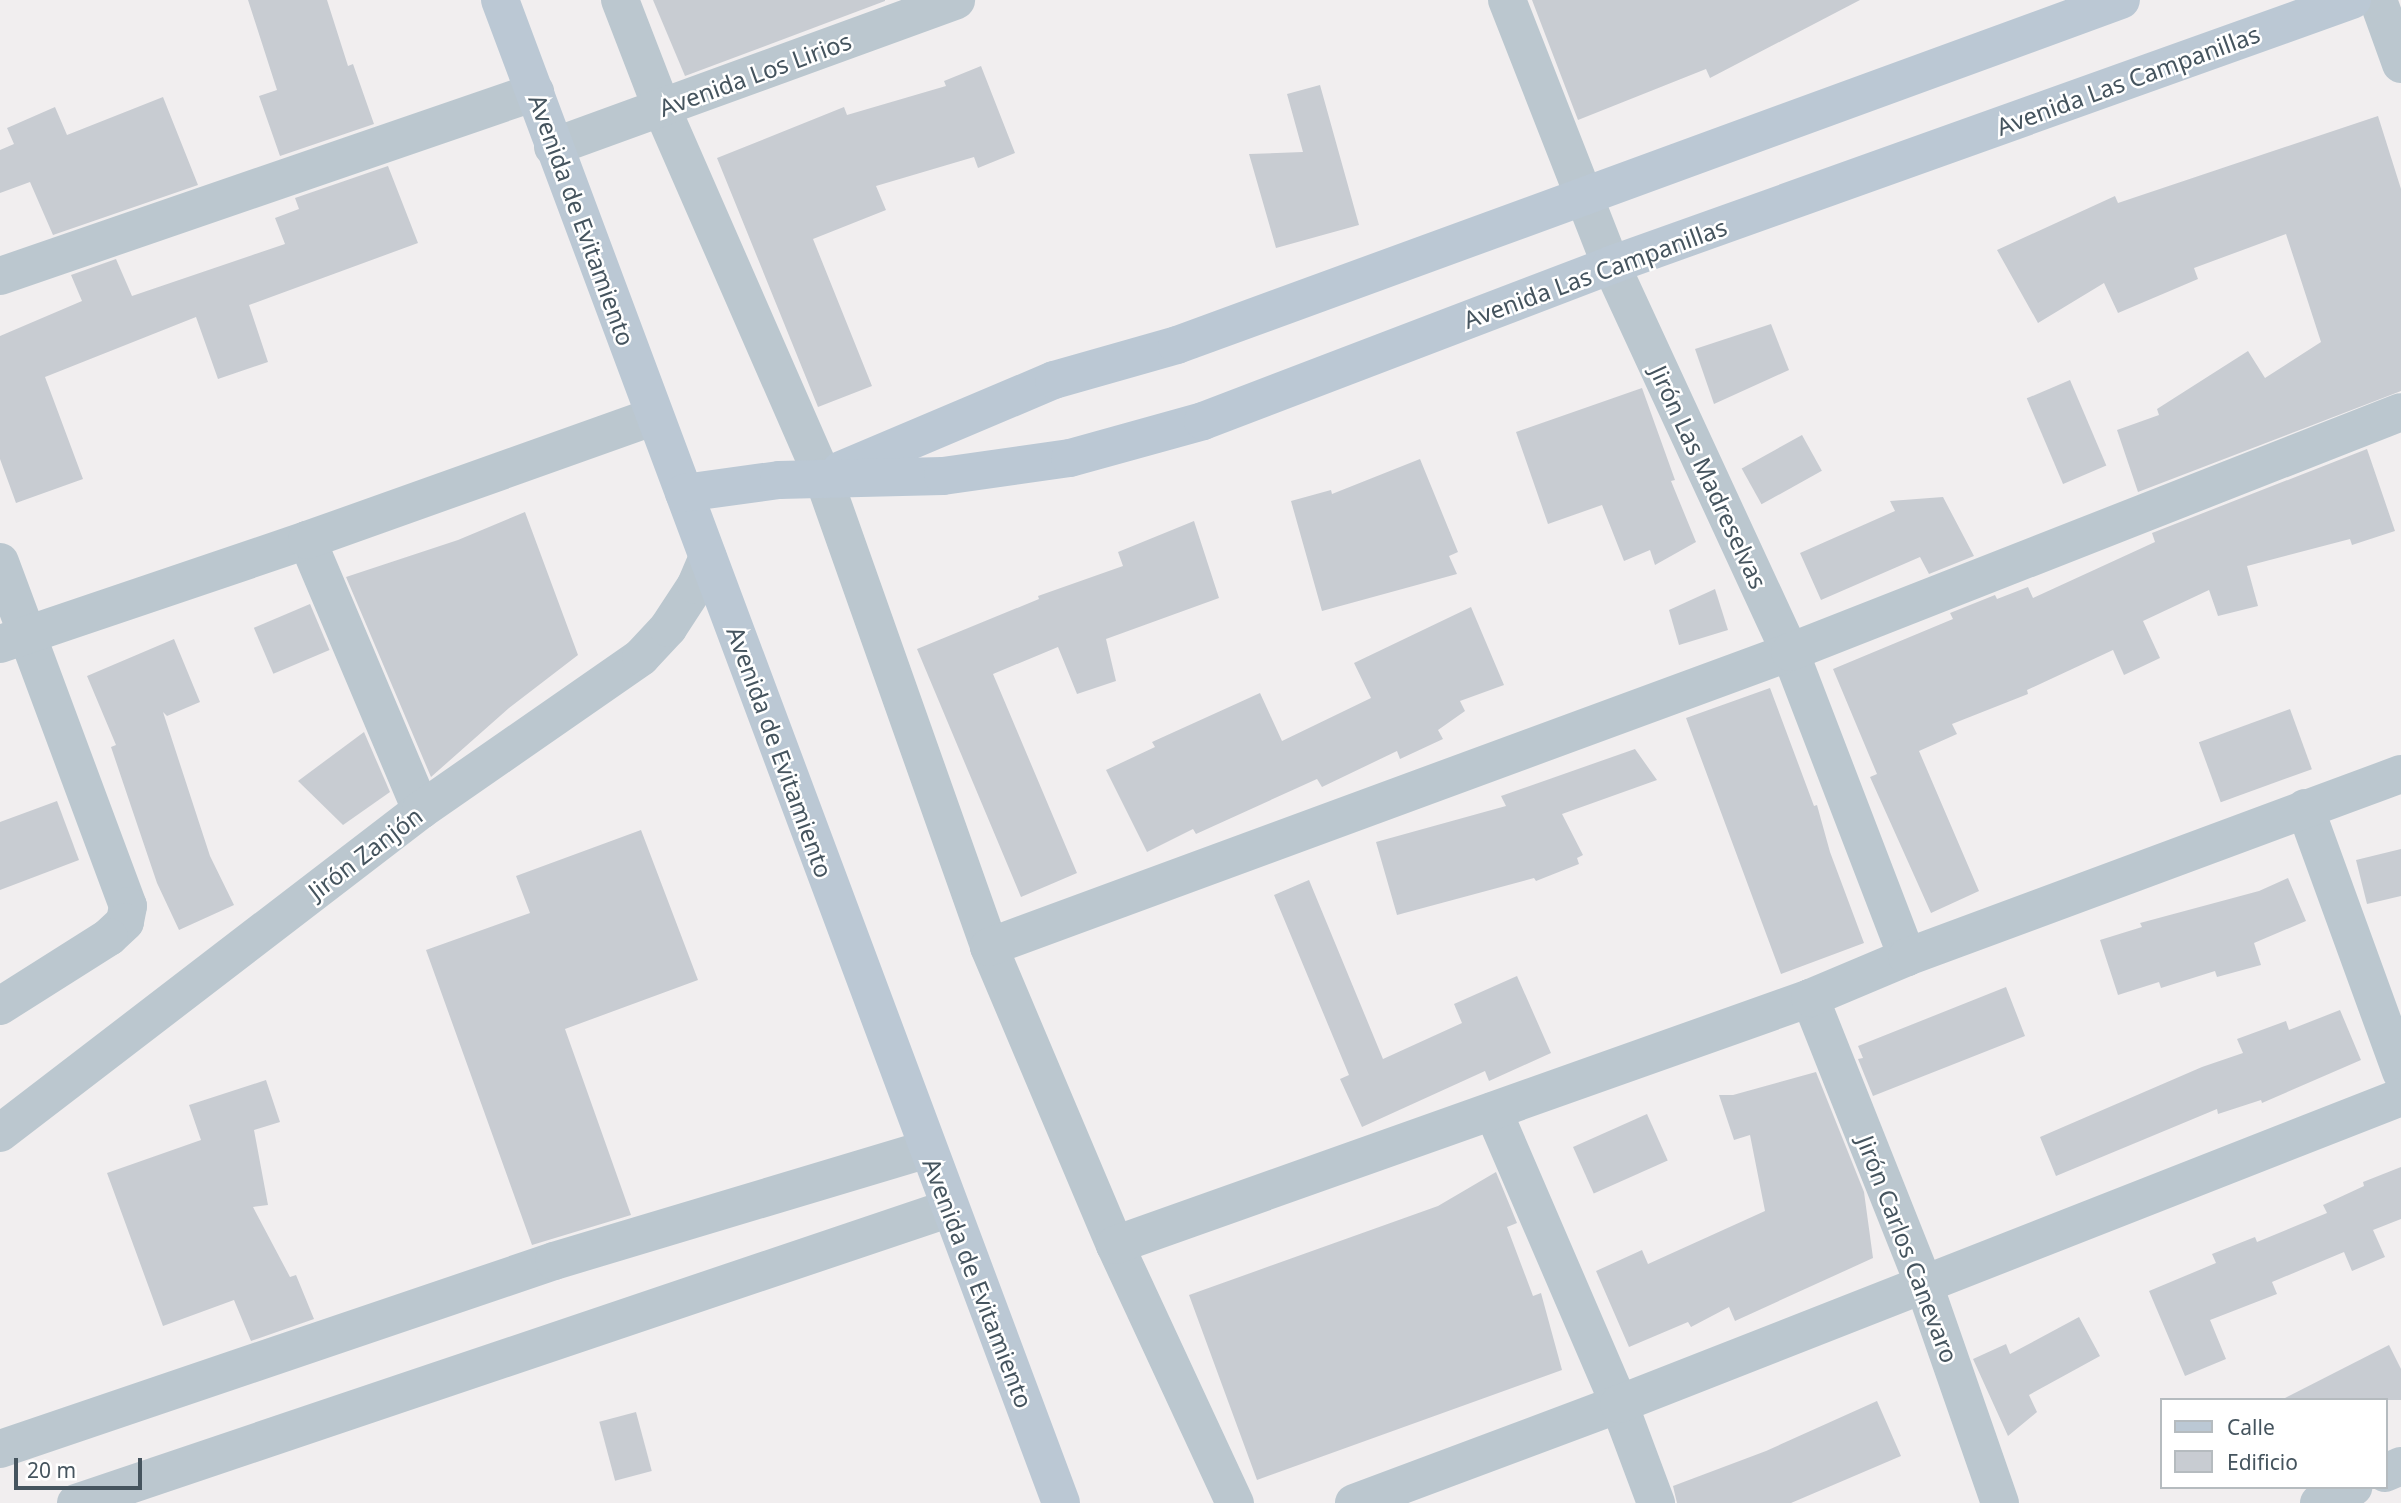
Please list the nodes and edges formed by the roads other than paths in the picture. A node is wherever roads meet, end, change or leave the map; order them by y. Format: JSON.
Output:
{"nodes":[{"id":1,"x":500,"y":0,"type":"edge"},
{"id":2,"x":620,"y":0,"type":"edge"},
{"id":3,"x":956,"y":0,"type":"edge"},
{"id":4,"x":1507,"y":0,"type":"edge"},
{"id":5,"x":2122,"y":0,"type":"edge"},
{"id":6,"x":2352,"y":0,"type":"edge"},
{"id":7,"x":2378,"y":0,"type":"edge"},
{"id":8,"x":2401,"y":65,"type":"edge"},
{"id":9,"x":535,"y":92,"type":"junction"},
{"id":10,"x":662,"y":109,"type":"junction"},
{"id":11,"x":553,"y":147,"type":"junction"},
{"id":12,"x":1586,"y":197,"type":"junction"},
{"id":13,"x":1611,"y":265,"type":"junction"},
{"id":14,"x":0,"y":276,"type":"edge"},
{"id":15,"x":2401,"y":412,"type":"edge"},
{"id":16,"x":655,"y":416,"type":"junction"},
{"id":17,"x":823,"y":478,"type":"junction"},
{"id":18,"x":684,"y":493,"type":"junction"},
{"id":19,"x":307,"y":540,"type":"junction"},
{"id":20,"x":708,"y":557,"type":"junction"},
{"id":21,"x":0,"y":562,"type":"edge"},
{"id":22,"x":14,"y":639,"type":"edge"},
{"id":23,"x":1790,"y":652,"type":"junction"},
{"id":24,"x":2401,"y":775,"type":"edge"},
{"id":25,"x":2305,"y":808,"type":"junction"},
{"id":26,"x":421,"y":810,"type":"junction"},
{"id":27,"x":989,"y":947,"type":"junction"},
{"id":28,"x":1907,"y":957,"type":"junction"},
{"id":29,"x":1810,"y":998,"type":"junction"},
{"id":30,"x":0,"y":1006,"type":"edge"},
{"id":31,"x":2401,"y":1072,"type":"edge"},
{"id":32,"x":2401,"y":1097,"type":"edge"},
{"id":33,"x":1493,"y":1111,"type":"junction"},
{"id":34,"x":0,"y":1133,"type":"edge"},
{"id":35,"x":927,"y":1149,"type":"junction"},
{"id":36,"x":950,"y":1208,"type":"junction"},
{"id":37,"x":1115,"y":1245,"type":"junction"},
{"id":38,"x":1923,"y":1282,"type":"junction"},
{"id":39,"x":1619,"y":1404,"type":"junction"},
{"id":40,"x":0,"y":1449,"type":"edge"},
{"id":41,"x":2350,"y":1489,"type":"edge"},
{"id":42,"x":76,"y":1503,"type":"edge"},
{"id":43,"x":1061,"y":1503,"type":"edge"},
{"id":44,"x":1235,"y":1503,"type":"edge"},
{"id":45,"x":1354,"y":1503,"type":"edge"},
{"id":46,"x":1656,"y":1503,"type":"edge"},
{"id":47,"x":2000,"y":1503,"type":"edge"},
{"id":48,"x":2319,"y":1503,"type":"edge"}],
"edges":[{"from":1,"to":9,"type":"street","name":"Avenida de Evitamiento"},
{"from":2,"to":10,"type":"street"},
{"from":3,"to":10,"type":"street","name":"Avenida Los Lirios"},
{"from":4,"to":12,"type":"street","name":"Jirón Las Madreselvas"},
{"from":5,"to":12,"type":"street","name":"Avenida Las Campanillas"},
{"from":6,"to":13,"type":"street","name":"Avenida Las Campanillas"},
{"from":7,"to":8,"type":"street"},
{"from":9,"to":11,"type":"street","name":"Avenida de Evitamiento"},
{"from":9,"to":14,"type":"street"},
{"from":10,"to":11,"type":"street","name":"Avenida Los Lirios"},
{"from":10,"to":17,"type":"street"},
{"from":11,"to":16,"type":"street","name":"Avenida de Evitamiento"},
{"from":12,"to":13,"type":"street","name":"Jirón Las Madreselvas"},
{"from":12,"to":17,"type":"street","name":"Avenida Las Campanillas"},
{"from":13,"to":17,"type":"street","name":"Avenida Las Campanillas"},
{"from":13,"to":23,"type":"street","name":"Jirón Las Madreselvas"},
{"from":15,"to":23,"type":"street"},
{"from":16,"to":18,"type":"street","name":"Avenida de Evitamiento"},
{"from":16,"to":19,"type":"street"},
{"from":17,"to":18,"type":"street","name":"Avenida Las Campanillas"},
{"from":17,"to":27,"type":"street"},
{"from":18,"to":20,"type":"street","name":"Avenida de Evitamiento"},
{"from":19,"to":22,"type":"street"},
{"from":19,"to":26,"type":"street"},
{"from":20,"to":26,"type":"street","name":"Jirón Zanjón"},
{"from":20,"to":35,"type":"street","name":"Avenida de Evitamiento"},
{"from":21,"to":22,"type":"street"},
{"from":22,"to":30,"type":"street"},
{"from":23,"to":27,"type":"street"},
{"from":23,"to":28,"type":"street","name":"Jirón Las Madreselvas"},
{"from":24,"to":25,"type":"street"},
{"from":25,"to":28,"type":"street"},
{"from":25,"to":31,"type":"street"},
{"from":26,"to":34,"type":"street","name":"Jirón Zanjón"},
{"from":27,"to":37,"type":"street"},
{"from":28,"to":29,"type":"street"},
{"from":29,"to":33,"type":"street"},
{"from":29,"to":38,"type":"street","name":"Jirón Carlos Canevaro"},
{"from":32,"to":38,"type":"street"},
{"from":33,"to":37,"type":"street"},
{"from":33,"to":39,"type":"street"},
{"from":35,"to":36,"type":"street","name":"Avenida de Evitamiento"},
{"from":35,"to":40,"type":"street"},
{"from":36,"to":42,"type":"street"},
{"from":36,"to":43,"type":"street","name":"Avenida de Evitamiento"},
{"from":37,"to":44,"type":"street"},
{"from":38,"to":39,"type":"street"},
{"from":38,"to":47,"type":"street","name":"Jirón Carlos Canevaro"},
{"from":39,"to":45,"type":"street"},
{"from":39,"to":46,"type":"street"},
{"from":41,"to":48,"type":"street"}]}
